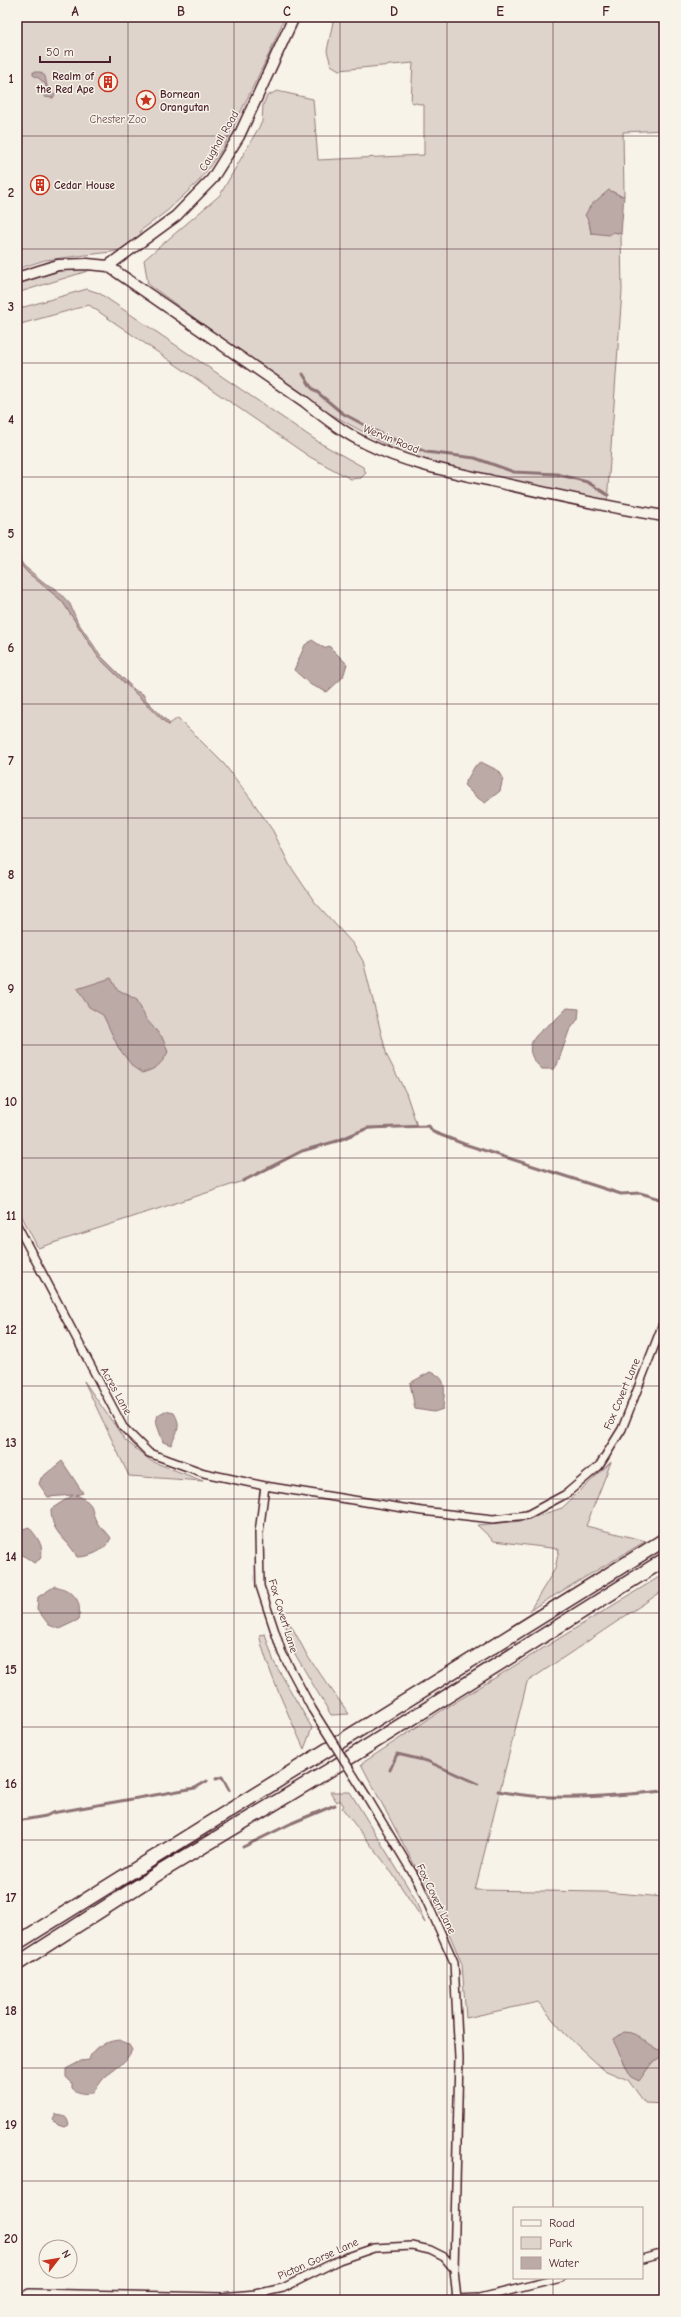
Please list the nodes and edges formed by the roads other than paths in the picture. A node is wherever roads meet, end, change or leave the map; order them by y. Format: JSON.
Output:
{"nodes":[{"id":1,"x":294,"y":17,"type":"edge"},
{"id":2,"x":108,"y":266,"type":"junction"},
{"id":3,"x":17,"y":278,"type":"edge"},
{"id":4,"x":664,"y":516,"type":"edge"},
{"id":5,"x":17,"y":1225,"type":"edge"},
{"id":6,"x":664,"y":1321,"type":"edge"},
{"id":7,"x":265,"y":1486,"type":"junction"},
{"id":8,"x":664,"y":1540,"type":"edge"},
{"id":9,"x":664,"y":1560,"type":"edge"},
{"id":10,"x":17,"y":1943,"type":"edge"},
{"id":11,"x":17,"y":1964,"type":"edge"},
{"id":12,"x":664,"y":2253,"type":"edge"},
{"id":13,"x":643,"y":2258,"type":"edge"},
{"id":14,"x":454,"y":2269,"type":"junction"},
{"id":15,"x":557,"y":2279,"type":"edge"},
{"id":16,"x":18,"y":2300,"type":"edge"},
{"id":17,"x":457,"y":2300,"type":"edge"}],
"edges":[{"from":1,"to":2,"type":"street","name":"Caughall Road"},
{"from":2,"to":3,"type":"street"},
{"from":2,"to":4,"type":"street","name":"Wervin Road"},
{"from":5,"to":7,"type":"street","name":"Acres Lane"},
{"from":6,"to":7,"type":"street","name":"Fox Covert Lane"},
{"from":7,"to":14,"type":"street","name":"Fox Covert Lane","bridge":true},
{"from":8,"to":10,"type":"highway"},
{"from":9,"to":11,"type":"highway"},
{"from":12,"to":13,"type":"street"},
{"from":14,"to":16,"type":"street","name":"Picton Gorse Lane"},
{"from":14,"to":17,"type":"street","name":"Fox Covert Lane"},
{"from":15,"to":17,"type":"street"}]}
